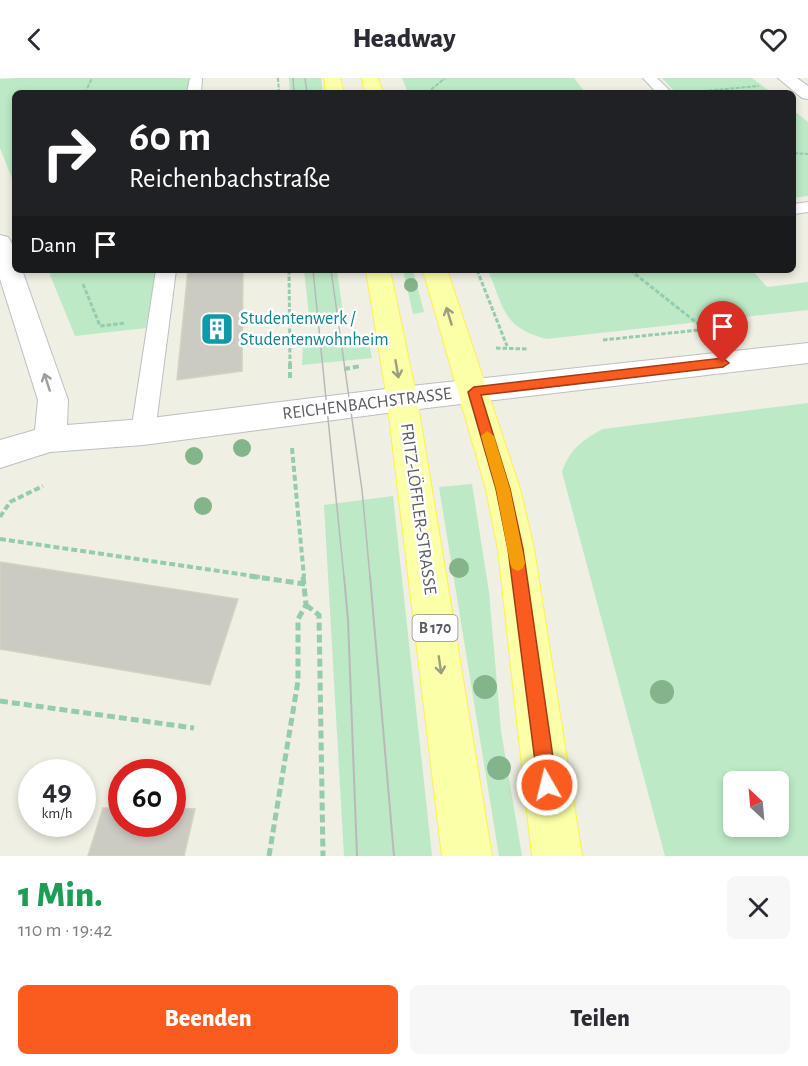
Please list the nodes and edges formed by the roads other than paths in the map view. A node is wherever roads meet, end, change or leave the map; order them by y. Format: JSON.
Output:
{"nodes":[{"id":1,"x":650,"y":78,"type":"edge"},
{"id":2,"x":786,"y":78,"type":"edge"},
{"id":3,"x":662,"y":90,"type":"edge"},
{"id":4,"x":808,"y":94,"type":"edge"},
{"id":5,"x":0,"y":242,"type":"edge"},
{"id":6,"x":166,"y":273,"type":"edge"},
{"id":7,"x":379,"y":273,"type":"edge"},
{"id":8,"x":436,"y":273,"type":"edge"},
{"id":9,"x":808,"y":353,"type":"edge"},
{"id":10,"x":474,"y":392,"type":"junction"},
{"id":11,"x":402,"y":399,"type":"junction"},
{"id":12,"x":143,"y":432,"type":"junction"},
{"id":13,"x":50,"y":440,"type":"junction"},
{"id":14,"x":0,"y":454,"type":"edge"},
{"id":15,"x":467,"y":856,"type":"edge"},
{"id":16,"x":557,"y":856,"type":"edge"}],
"edges":[{"from":1,"to":3,"type":"lane"},
{"from":2,"to":4,"type":"street"},
{"from":13,"to":5,"type":"street","one_way":true},
{"from":6,"to":12,"type":"lane"},
{"from":7,"to":11,"type":"main road","name":"FRITZ-LÖFFLER-STRASSE","number":"B 170","one_way":true},
{"from":10,"to":8,"type":"main road","one_way":true},
{"from":9,"to":10,"type":"street","name":"REICHENBACHSTRASSE"},
{"from":10,"to":11,"type":"street","name":"REICHENBACHSTRASSE"},
{"from":10,"to":16,"type":"main road"},
{"from":11,"to":12,"type":"street","name":"REICHENBACHSTRASSE"},
{"from":11,"to":15,"type":"main road","name":"FRITZ-LÖFFLER-STRASSE","number":"B 170","one_way":true},
{"from":12,"to":13,"type":"street","name":"REICHENBACHSTRASSE"},
{"from":13,"to":14,"type":"street","name":"REICHENBACHSTRASSE"}]}
